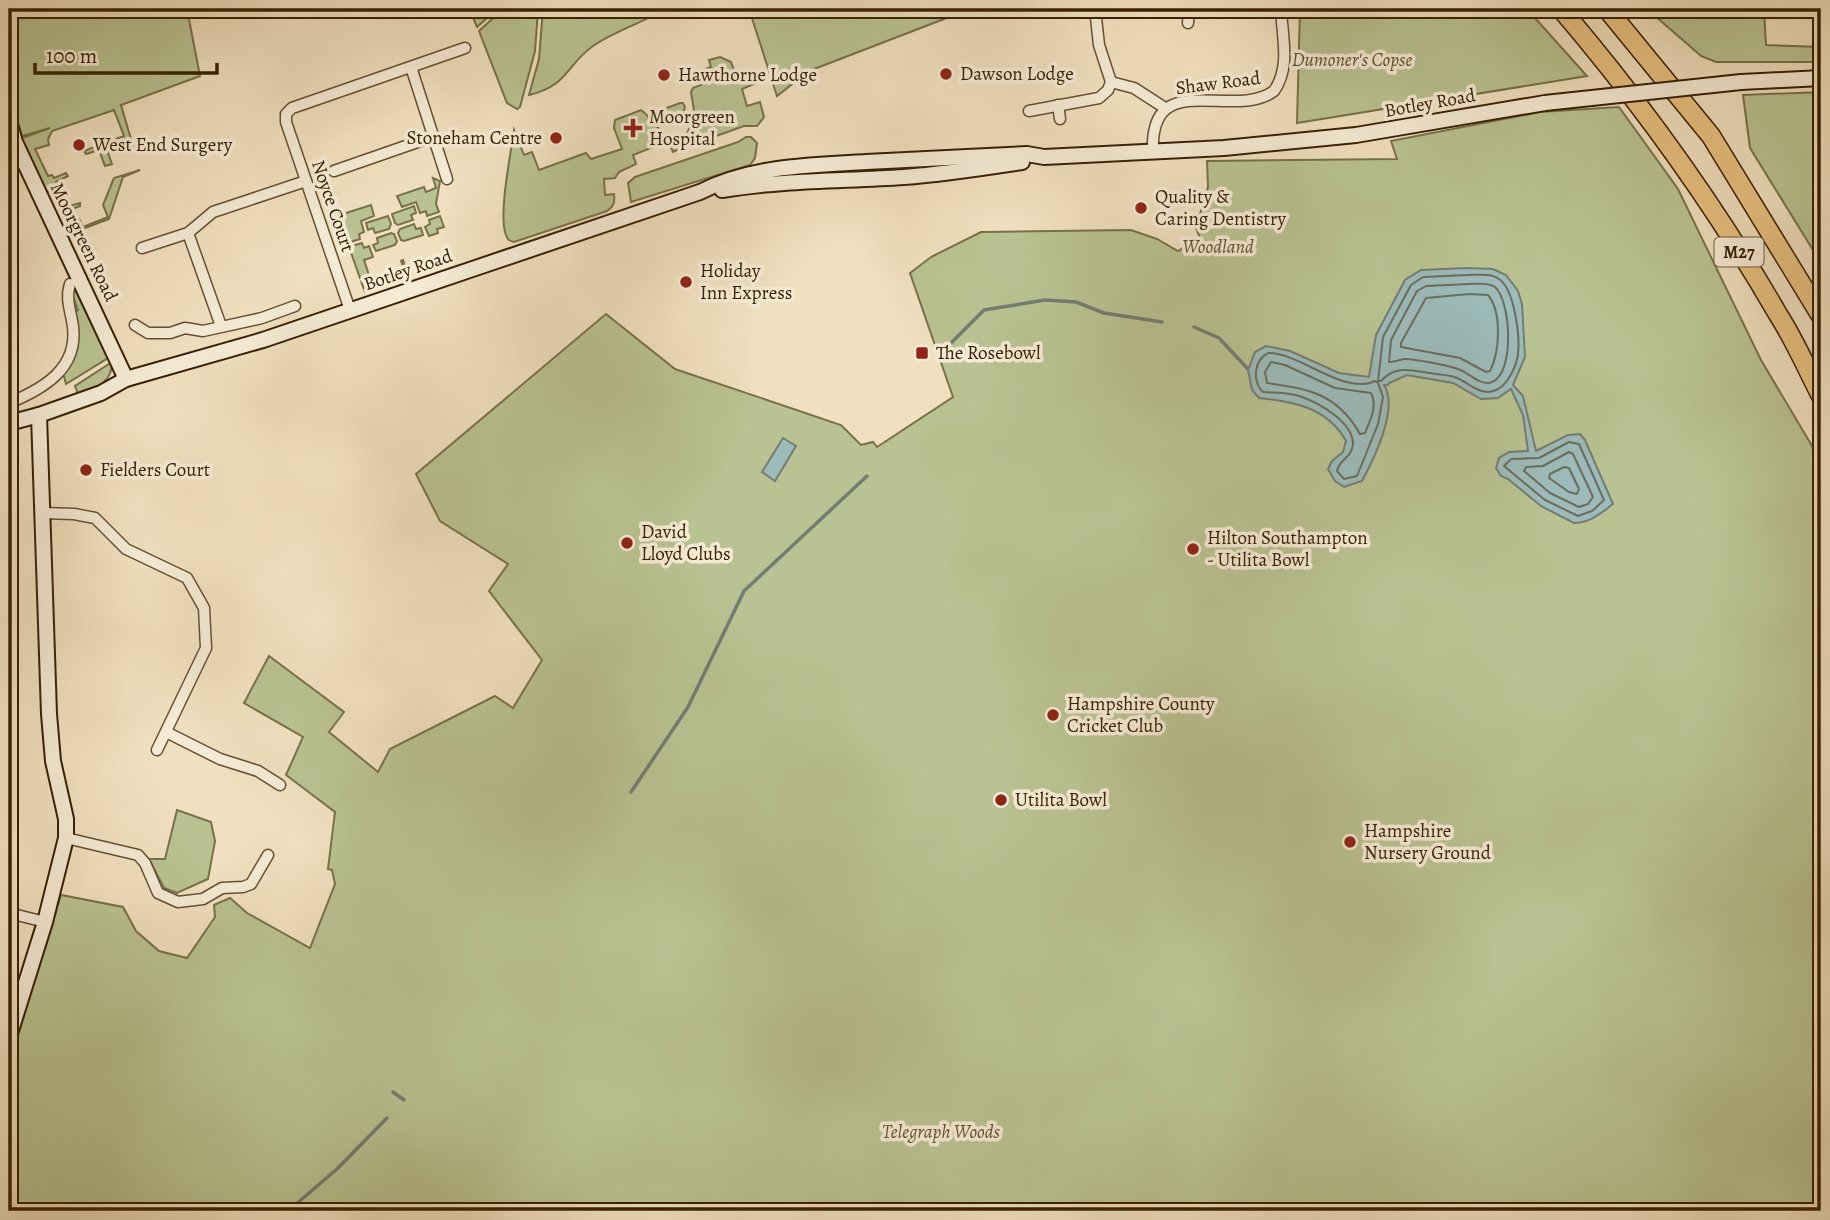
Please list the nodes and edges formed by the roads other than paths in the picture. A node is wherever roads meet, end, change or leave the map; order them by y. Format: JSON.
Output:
{"nodes":[{"id":1,"x":1095,"y":9,"type":"edge"},
{"id":2,"x":1189,"y":9,"type":"edge"},
{"id":3,"x":1281,"y":9,"type":"edge"},
{"id":4,"x":1561,"y":9,"type":"edge"},
{"id":5,"x":1608,"y":9,"type":"edge"},
{"id":6,"x":1188,"y":23,"type":"dead end"},
{"id":7,"x":465,"y":48,"type":"dead end"},
{"id":8,"x":411,"y":67,"type":"junction"},
{"id":9,"x":1821,"y":78,"type":"edge"},
{"id":10,"x":1111,"y":82,"type":"junction"},
{"id":11,"x":1058,"y":105,"type":"junction"},
{"id":12,"x":1165,"y":108,"type":"junction"},
{"id":13,"x":1029,"y":111,"type":"dead end"},
{"id":14,"x":1060,"y":119,"type":"dead end"},
{"id":15,"x":9,"y":120,"type":"edge"},
{"id":16,"x":432,"y":137,"type":"junction"},
{"id":17,"x":12,"y":143,"type":"edge"},
{"id":18,"x":1153,"y":152,"type":"junction"},
{"id":19,"x":334,"y":171,"type":"dead end"},
{"id":20,"x":447,"y":179,"type":"dead end"},
{"id":21,"x":306,"y":181,"type":"junction"},
{"id":22,"x":188,"y":233,"type":"junction"},
{"id":23,"x":142,"y":248,"type":"dead end"},
{"id":24,"x":70,"y":284,"type":"dead end"},
{"id":25,"x":295,"y":306,"type":"dead end"},
{"id":26,"x":350,"y":310,"type":"junction"},
{"id":27,"x":1821,"y":316,"type":"edge"},
{"id":28,"x":135,"y":325,"type":"dead end"},
{"id":29,"x":221,"y":326,"type":"junction"},
{"id":30,"x":126,"y":379,"type":"junction"},
{"id":31,"x":1821,"y":396,"type":"edge"},
{"id":32,"x":9,"y":403,"type":"edge"},
{"id":33,"x":39,"y":415,"type":"junction"},
{"id":34,"x":9,"y":423,"type":"edge"},
{"id":35,"x":43,"y":513,"type":"junction"},
{"id":36,"x":166,"y":732,"type":"junction"},
{"id":37,"x":157,"y":750,"type":"dead end"},
{"id":38,"x":280,"y":785,"type":"dead end"},
{"id":39,"x":66,"y":838,"type":"junction"},
{"id":40,"x":268,"y":855,"type":"dead end"},
{"id":41,"x":9,"y":913,"type":"edge"},
{"id":42,"x":45,"y":922,"type":"junction"},
{"id":43,"x":9,"y":1037,"type":"edge"}],
"edges":[{"from":1,"to":10,"type":"street"},
{"from":2,"to":6,"type":"street"},
{"from":3,"to":12,"type":"street","name":"Shaw Road"},
{"from":4,"to":31,"type":"highway","number":"M27"},
{"from":5,"to":27,"type":"highway","number":"M27"},
{"from":7,"to":8,"type":"street"},
{"from":8,"to":16,"type":"street"},
{"from":8,"to":21,"type":"street","name":"Noyce Court"},
{"from":9,"to":18,"type":"main road","name":"Botley Road","bridge":true},
{"from":10,"to":11,"type":"street"},
{"from":10,"to":12,"type":"street","name":"Shaw Road"},
{"from":11,"to":13,"type":"street"},
{"from":11,"to":14,"type":"street"},
{"from":12,"to":18,"type":"street","name":"Shaw Road"},
{"from":15,"to":17,"type":"main road","name":"Moorgreen Road"},
{"from":16,"to":19,"type":"street"},
{"from":16,"to":20,"type":"street"},
{"from":17,"to":30,"type":"main road","name":"Moorgreen Road"},
{"from":18,"to":26,"type":"main road","name":"Botley Road"},
{"from":21,"to":22,"type":"street"},
{"from":21,"to":26,"type":"street","name":"Noyce Court"},
{"from":22,"to":23,"type":"street"},
{"from":22,"to":29,"type":"street"},
{"from":24,"to":32,"type":"street"},
{"from":25,"to":29,"type":"street"},
{"from":26,"to":30,"type":"main road","name":"Botley Road"},
{"from":28,"to":29,"type":"street"},
{"from":30,"to":33,"type":"main road","name":"Botley Road"},
{"from":33,"to":34,"type":"main road","name":"Botley Road"},
{"from":33,"to":35,"type":"main road"},
{"from":35,"to":36,"type":"street"},
{"from":35,"to":39,"type":"main road"},
{"from":36,"to":37,"type":"street"},
{"from":36,"to":38,"type":"street"},
{"from":39,"to":40,"type":"street"},
{"from":39,"to":42,"type":"main road"},
{"from":41,"to":42,"type":"street"},
{"from":42,"to":43,"type":"main road"}]}
